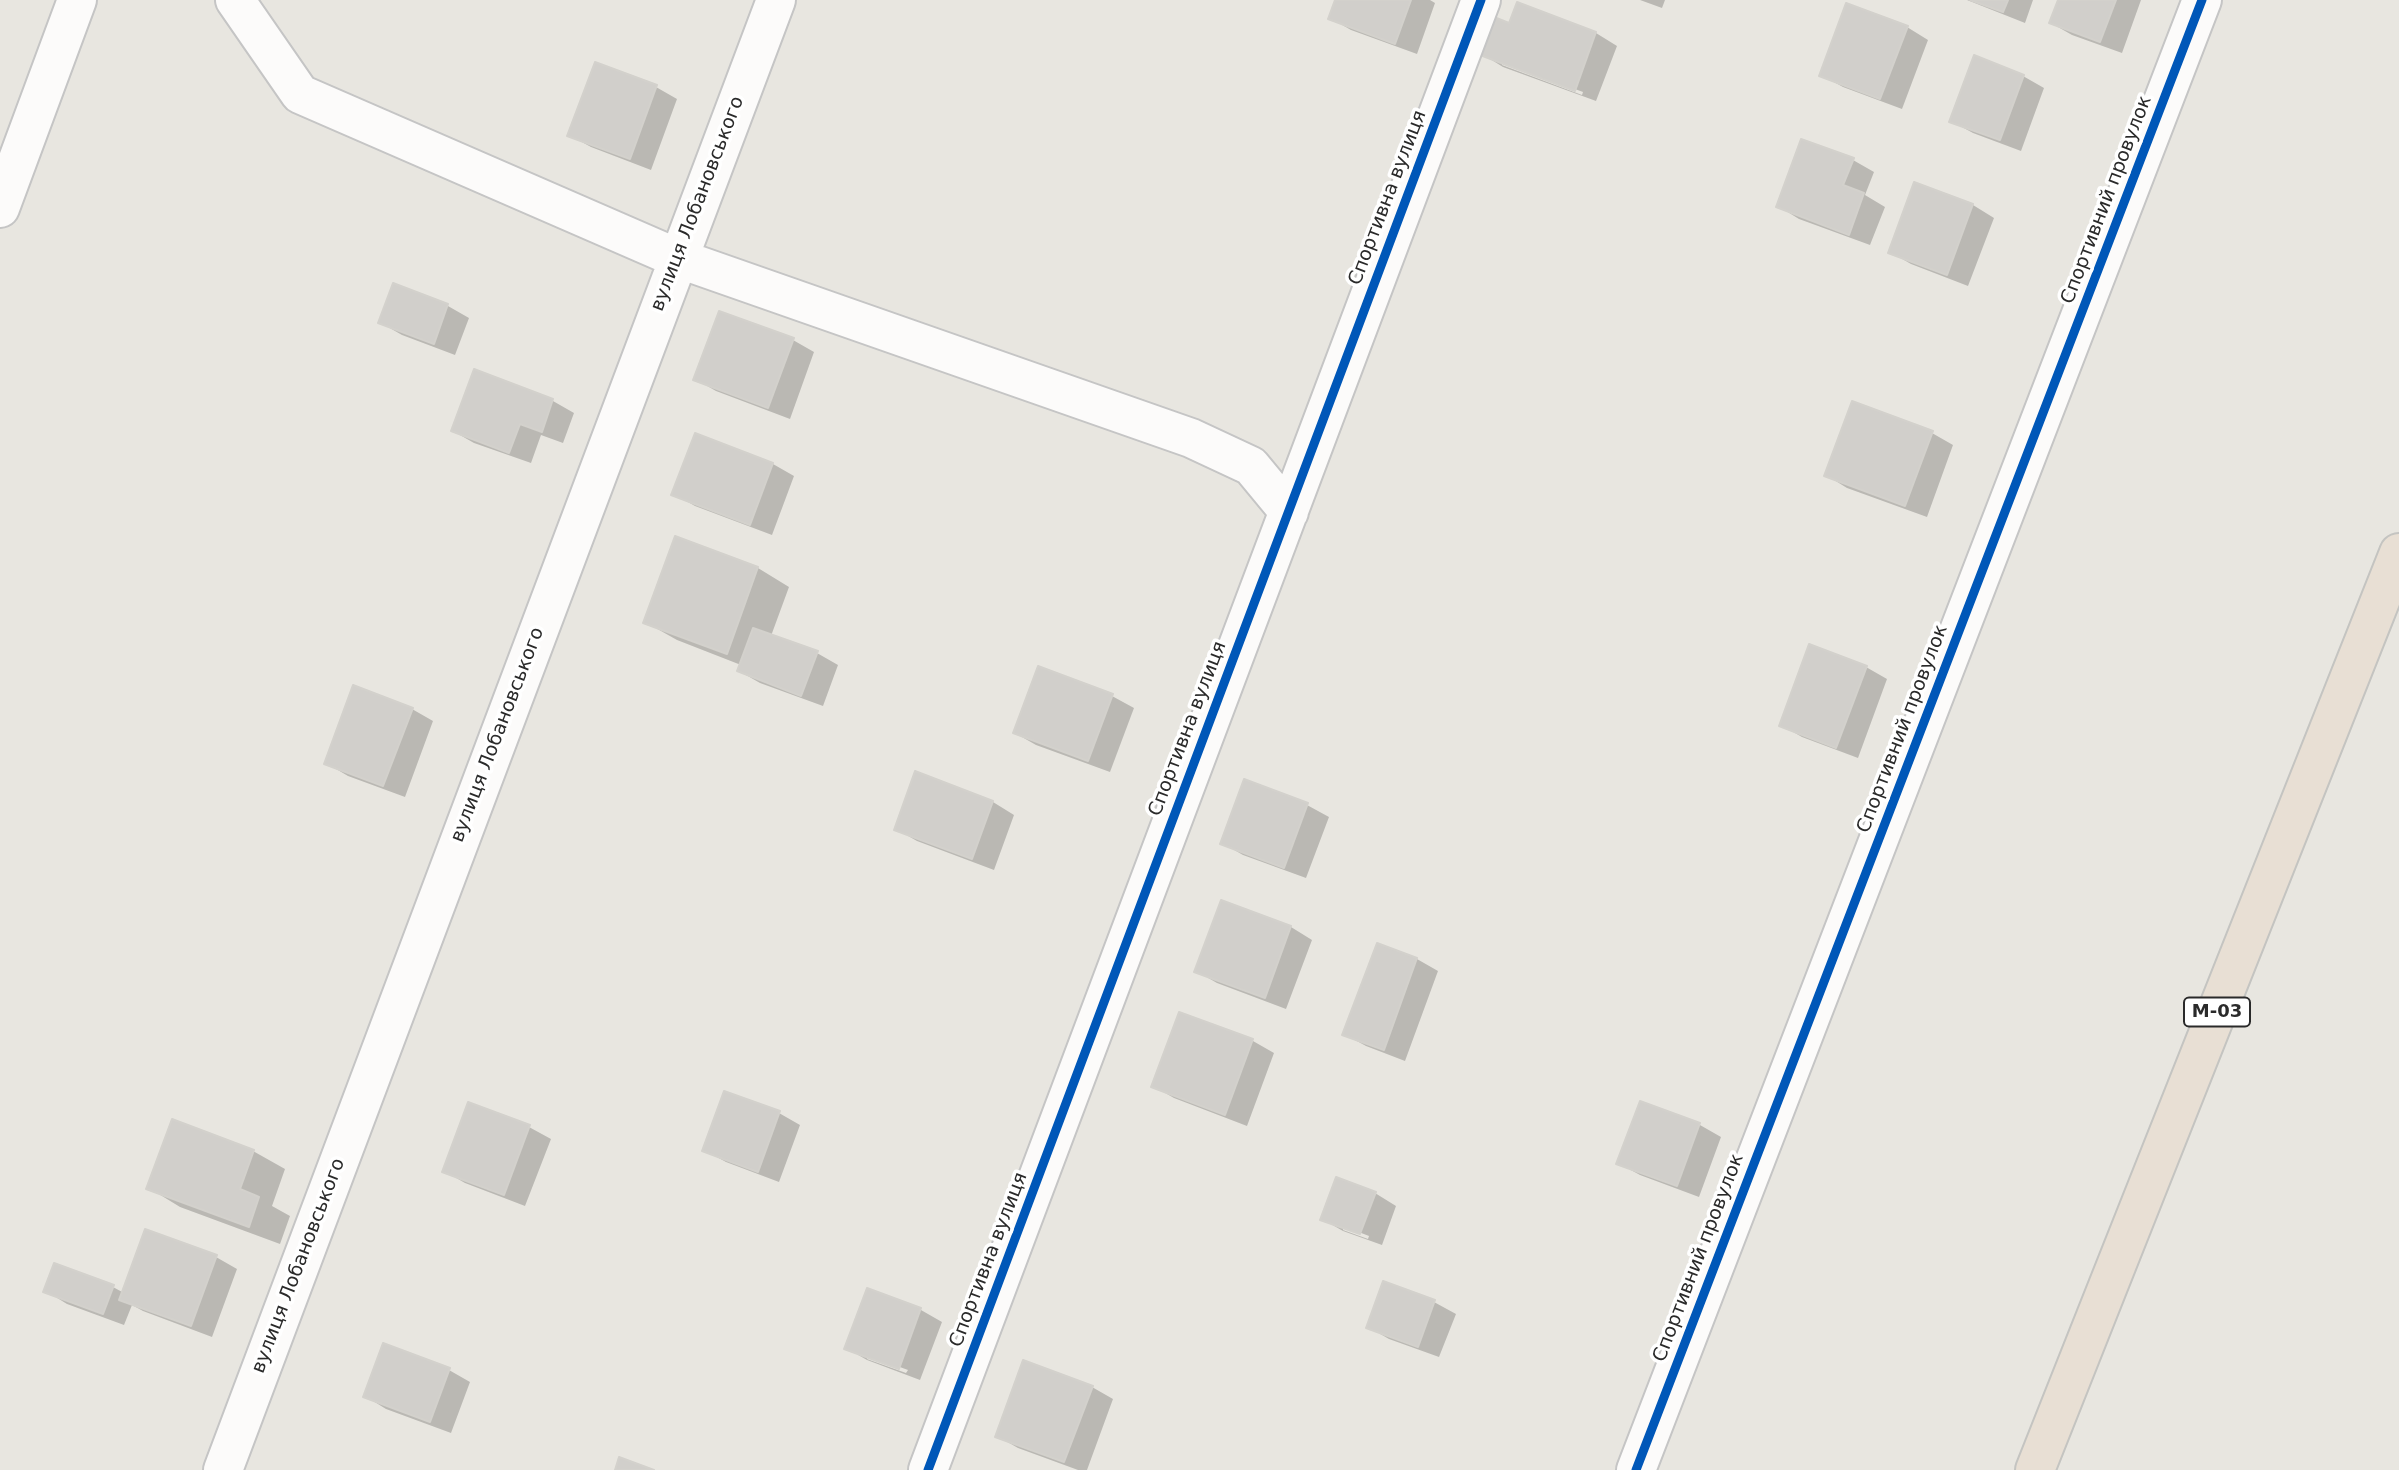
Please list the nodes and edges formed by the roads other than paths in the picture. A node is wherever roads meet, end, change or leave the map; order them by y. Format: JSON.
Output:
{"nodes":[{"id":1,"x":78,"y":0,"type":"edge"},
{"id":2,"x":234,"y":0,"type":"edge"},
{"id":3,"x":776,"y":0,"type":"edge"},
{"id":4,"x":1481,"y":0,"type":"edge"},
{"id":5,"x":2203,"y":0,"type":"edge"},
{"id":6,"x":0,"y":208,"type":"edge"},
{"id":7,"x":677,"y":258,"type":"junction"},
{"id":8,"x":1289,"y":512,"type":"junction"},
{"id":9,"x":2399,"y":553,"type":"edge"},
{"id":10,"x":223,"y":1470,"type":"edge"},
{"id":11,"x":928,"y":1470,"type":"edge"},
{"id":12,"x":1636,"y":1470,"type":"edge"},
{"id":13,"x":2035,"y":1470,"type":"edge"}],
"edges":[{"from":1,"to":6,"type":"street"},
{"from":2,"to":7,"type":"street"},
{"from":3,"to":7,"type":"street","name":"вулиця Лобановського"},
{"from":4,"to":8,"type":"street","name":"Спортивна вулиця"},
{"from":5,"to":12,"type":"street","name":"Спортивний провулок"},
{"from":7,"to":8,"type":"street"},
{"from":7,"to":10,"type":"street","name":"вулиця Лобановського"},
{"from":8,"to":11,"type":"street","name":"Спортивна вулиця"},
{"from":9,"to":13,"type":"highway","number":"М-03"}]}
